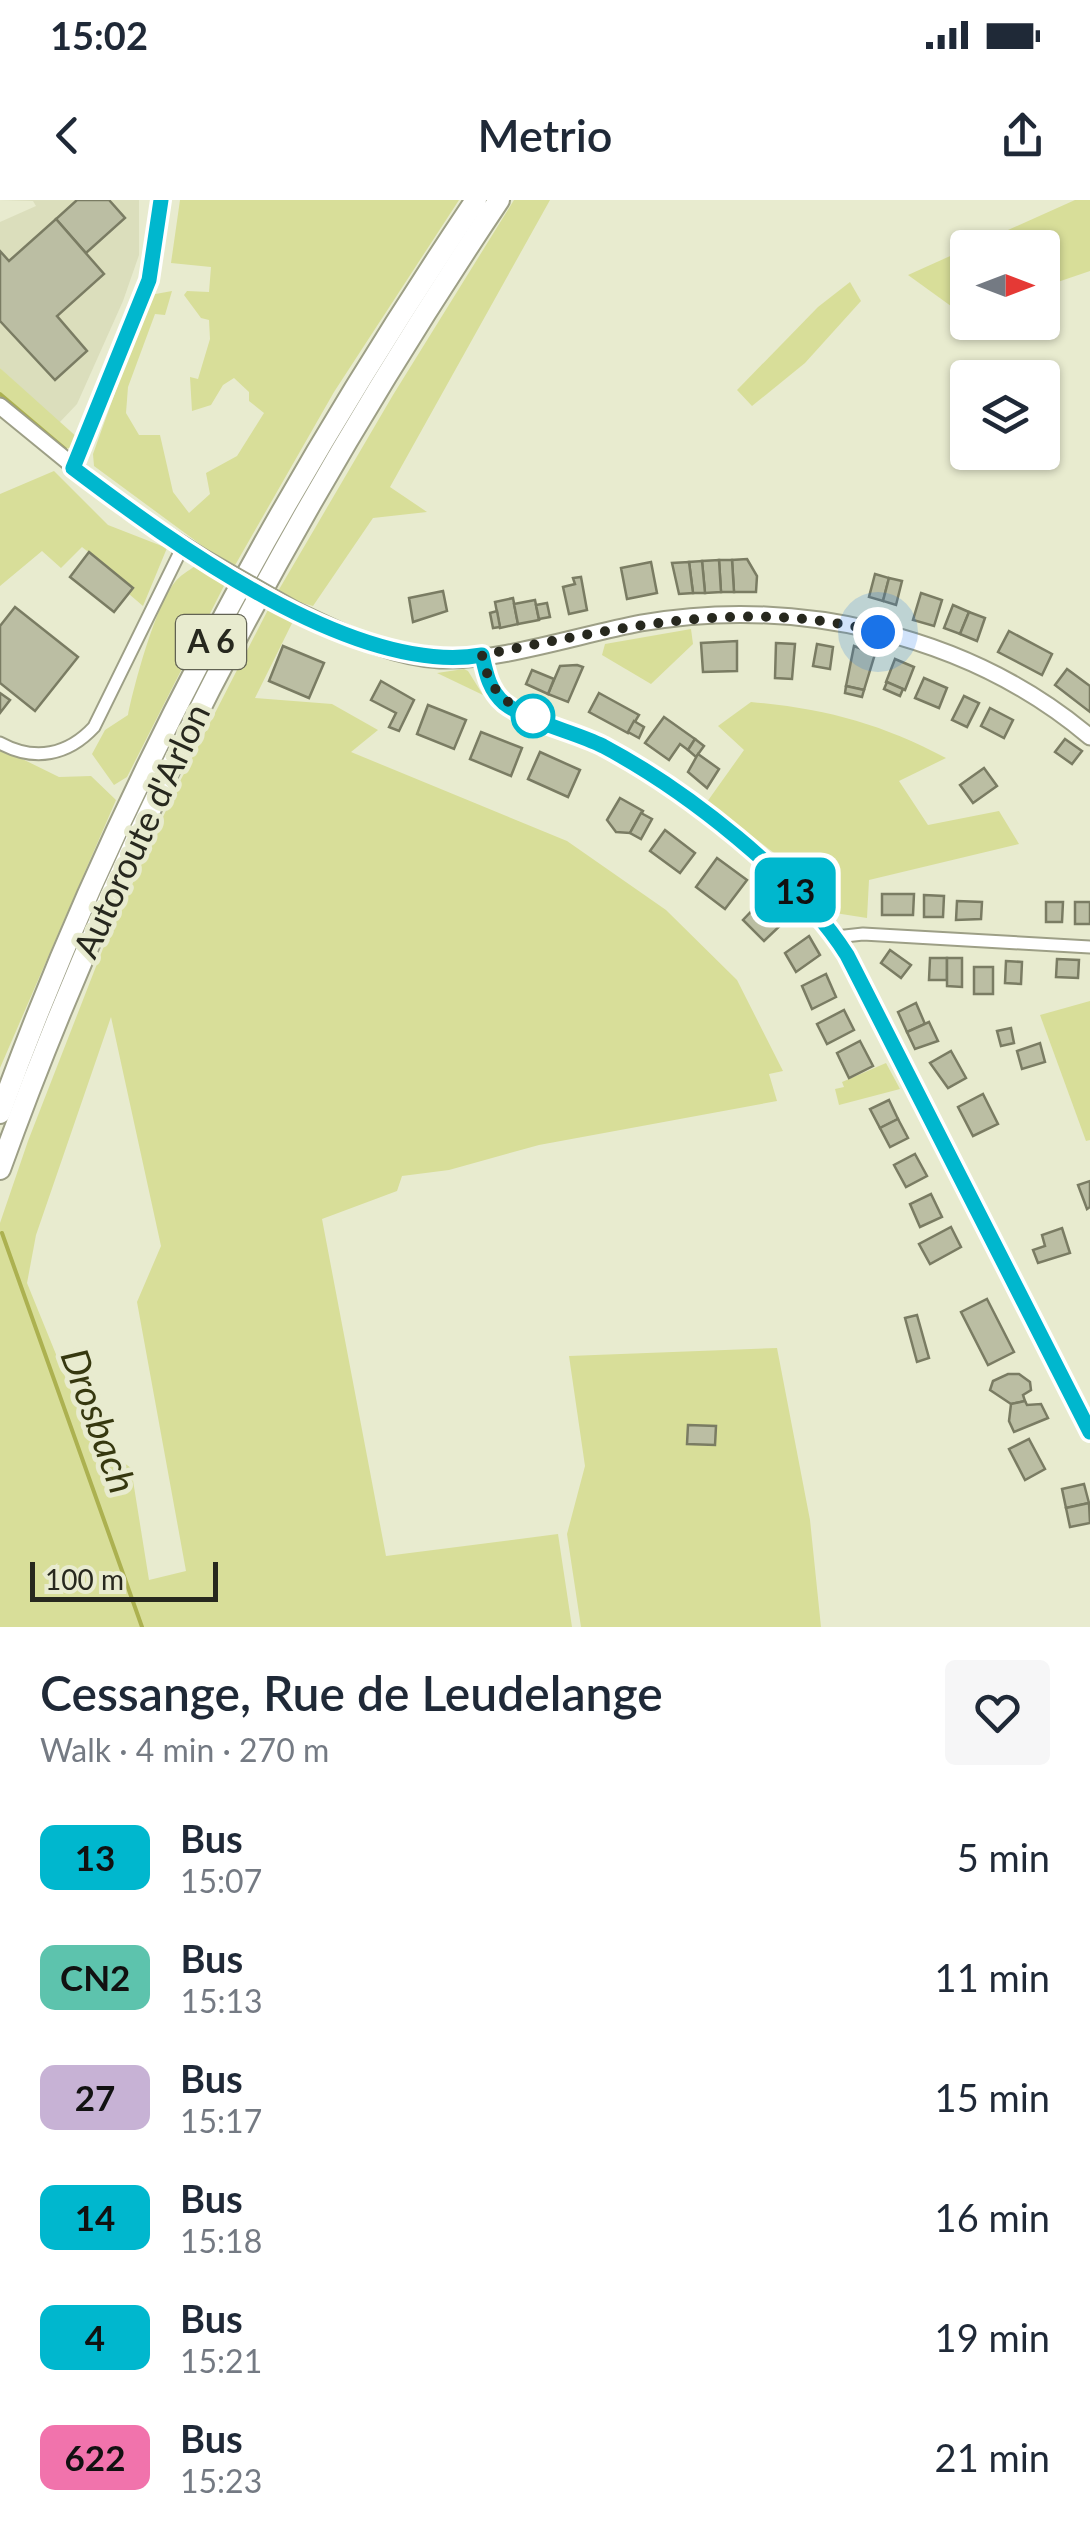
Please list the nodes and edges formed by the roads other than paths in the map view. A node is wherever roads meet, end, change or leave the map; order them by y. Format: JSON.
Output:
{"nodes":[{"id":1,"x":161,"y":200,"type":"edge"},
{"id":2,"x":476,"y":200,"type":"edge"},
{"id":3,"x":499,"y":200,"type":"edge"},
{"id":4,"x":0,"y":406,"type":"edge"},
{"id":5,"x":73,"y":468,"type":"junction"},
{"id":6,"x":182,"y":546,"type":"junction"},
{"id":7,"x":482,"y":655,"type":"junction"},
{"id":8,"x":1090,"y":737,"type":"edge"},
{"id":9,"x":0,"y":742,"type":"edge"},
{"id":10,"x":836,"y":937,"type":"junction"},
{"id":11,"x":1090,"y":947,"type":"edge"},
{"id":12,"x":0,"y":1113,"type":"edge"},
{"id":13,"x":0,"y":1169,"type":"edge"},
{"id":14,"x":1090,"y":1432,"type":"edge"}],
"edges":[{"from":1,"to":5,"type":"street"},
{"from":2,"to":12,"type":"highway","name":"Autoroute d'Arlon","number":"A 6"},
{"from":3,"to":13,"type":"highway","name":"Autoroute d'Arlon","number":"A 6"},
{"from":4,"to":5,"type":"main road"},
{"from":5,"to":6,"type":"main road"},
{"from":6,"to":7,"type":"main road","bridge":true},
{"from":6,"to":9,"type":"street"},
{"from":7,"to":8,"type":"main road"},
{"from":7,"to":10,"type":"street"},
{"from":10,"to":11,"type":"street"},
{"from":10,"to":14,"type":"street"}]}
